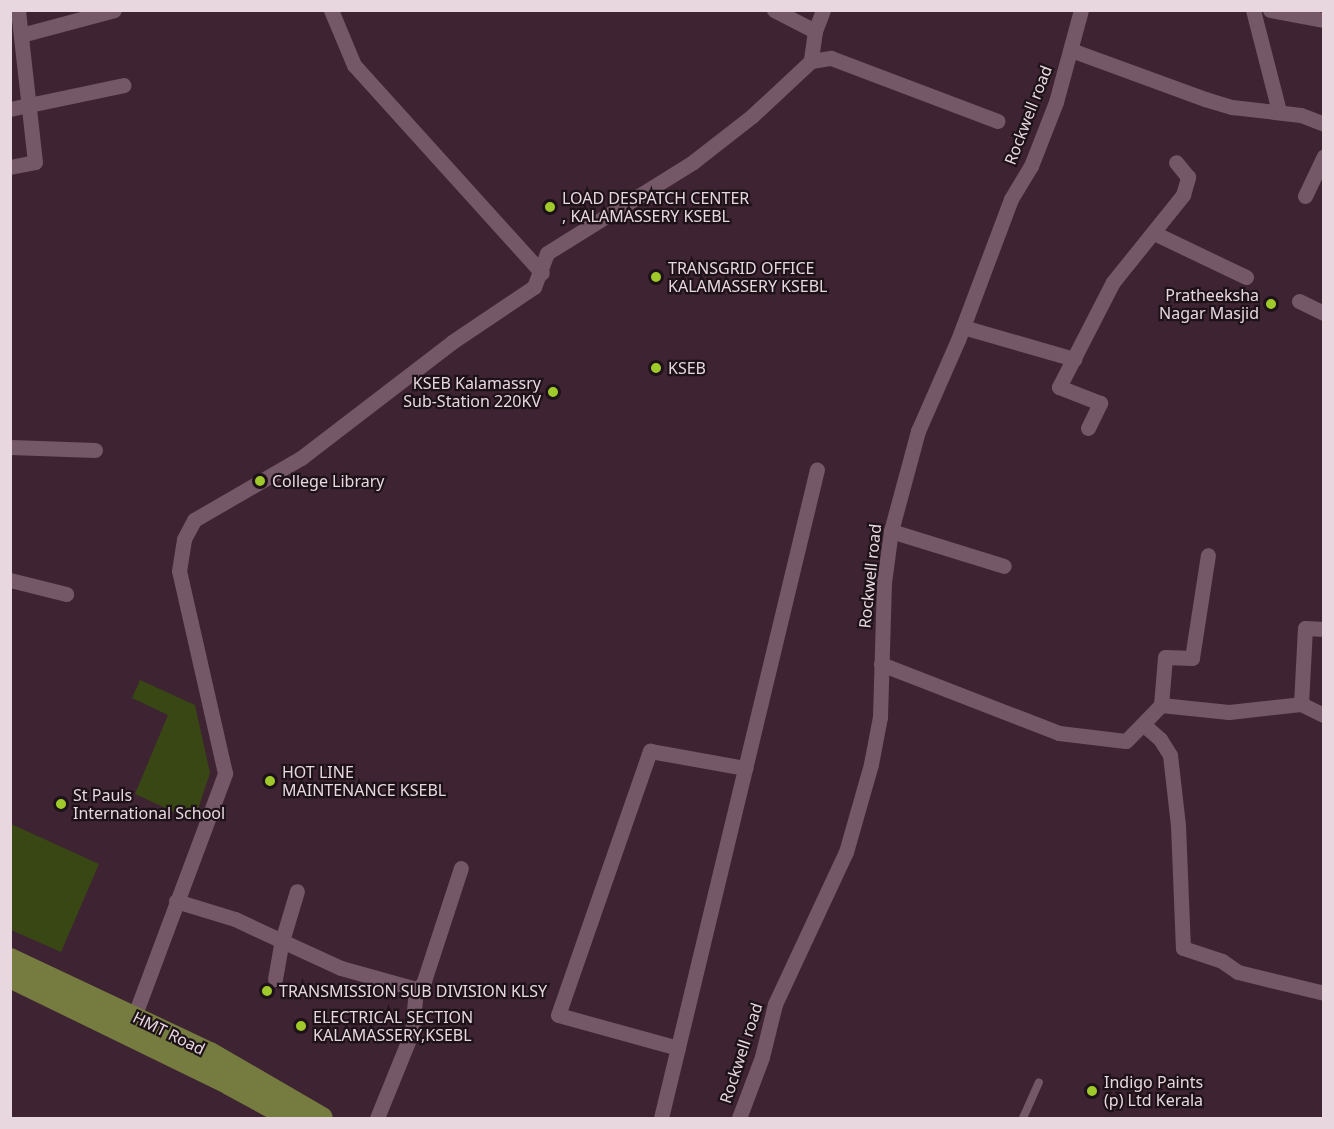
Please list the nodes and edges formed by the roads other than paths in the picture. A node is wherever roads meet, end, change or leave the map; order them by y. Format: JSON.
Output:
{"nodes":[{"id":1,"x":18,"y":10,"type":"edge"},
{"id":2,"x":114,"y":10,"type":"edge"},
{"id":3,"x":331,"y":10,"type":"edge"},
{"id":4,"x":774,"y":10,"type":"edge"},
{"id":5,"x":823,"y":10,"type":"edge"},
{"id":6,"x":1081,"y":10,"type":"edge"},
{"id":7,"x":1254,"y":10,"type":"edge"},
{"id":8,"x":1270,"y":10,"type":"edge"},
{"id":9,"x":1323,"y":20,"type":"edge"},
{"id":10,"x":815,"y":31,"type":"junction"},
{"id":11,"x":21,"y":35,"type":"junction"},
{"id":12,"x":1071,"y":50,"type":"junction"},
{"id":13,"x":811,"y":62,"type":"junction"},
{"id":14,"x":124,"y":86,"type":"dead end"},
{"id":15,"x":29,"y":103,"type":"junction"},
{"id":16,"x":10,"y":109,"type":"edge"},
{"id":17,"x":1279,"y":111,"type":"junction"},
{"id":18,"x":998,"y":121,"type":"dead end"},
{"id":19,"x":1323,"y":124,"type":"edge"},
{"id":20,"x":1323,"y":156,"type":"edge"},
{"id":21,"x":1176,"y":162,"type":"dead end"},
{"id":22,"x":10,"y":167,"type":"edge"},
{"id":23,"x":1305,"y":196,"type":"dead end"},
{"id":24,"x":1154,"y":233,"type":"junction"},
{"id":25,"x":542,"y":273,"type":"junction"},
{"id":26,"x":1246,"y":276,"type":"dead end"},
{"id":27,"x":1299,"y":301,"type":"dead end"},
{"id":28,"x":1323,"y":313,"type":"edge"},
{"id":29,"x":963,"y":327,"type":"junction"},
{"id":30,"x":1074,"y":359,"type":"junction"},
{"id":31,"x":1088,"y":428,"type":"dead end"},
{"id":32,"x":10,"y":447,"type":"edge"},
{"id":33,"x":95,"y":450,"type":"dead end"},
{"id":34,"x":817,"y":469,"type":"dead end"},
{"id":35,"x":891,"y":531,"type":"junction"},
{"id":36,"x":1208,"y":555,"type":"dead end"},
{"id":37,"x":1004,"y":566,"type":"dead end"},
{"id":38,"x":10,"y":580,"type":"edge"},
{"id":39,"x":66,"y":594,"type":"dead end"},
{"id":40,"x":1323,"y":629,"type":"edge"},
{"id":41,"x":881,"y":664,"type":"junction"},
{"id":42,"x":1301,"y":704,"type":"junction"},
{"id":43,"x":1161,"y":705,"type":"junction"},
{"id":44,"x":1323,"y":715,"type":"edge"},
{"id":45,"x":1145,"y":726,"type":"junction"},
{"id":46,"x":745,"y":768,"type":"junction"},
{"id":47,"x":461,"y":868,"type":"dead end"},
{"id":48,"x":297,"y":891,"type":"dead end"},
{"id":49,"x":176,"y":901,"type":"junction"},
{"id":50,"x":282,"y":941,"type":"junction"},
{"id":51,"x":10,"y":959,"type":"edge"},
{"id":52,"x":10,"y":978,"type":"edge"},
{"id":53,"x":275,"y":979,"type":"dead end"},
{"id":54,"x":416,"y":989,"type":"junction"},
{"id":55,"x":1323,"y":993,"type":"edge"},
{"id":56,"x":131,"y":1025,"type":"junction"},
{"id":57,"x":678,"y":1048,"type":"junction"},
{"id":58,"x":1039,"y":1082,"type":"dead end"},
{"id":59,"x":291,"y":1119,"type":"edge"},
{"id":60,"x":322,"y":1119,"type":"edge"},
{"id":61,"x":377,"y":1119,"type":"edge"},
{"id":62,"x":661,"y":1119,"type":"edge"},
{"id":63,"x":739,"y":1119,"type":"edge"},
{"id":64,"x":1023,"y":1119,"type":"edge"}],
"edges":[{"from":1,"to":11,"type":"street"},
{"from":2,"to":11,"type":"street"},
{"from":3,"to":25,"type":"street"},
{"from":4,"to":10,"type":"street"},
{"from":5,"to":10,"type":"street"},
{"from":6,"to":12,"type":"street","name":"Rockwell road"},
{"from":7,"to":17,"type":"street"},
{"from":8,"to":9,"type":"street"},
{"from":10,"to":13,"type":"street"},
{"from":11,"to":15,"type":"street"},
{"from":12,"to":17,"type":"street"},
{"from":12,"to":29,"type":"street","name":"Rockwell road"},
{"from":13,"to":18,"type":"street"},
{"from":13,"to":25,"type":"street"},
{"from":14,"to":15,"type":"street"},
{"from":15,"to":16,"type":"street"},
{"from":15,"to":22,"type":"street"},
{"from":17,"to":19,"type":"street"},
{"from":20,"to":23,"type":"street"},
{"from":21,"to":24,"type":"street"},
{"from":24,"to":26,"type":"street"},
{"from":24,"to":30,"type":"street"},
{"from":25,"to":49,"type":"street"},
{"from":27,"to":28,"type":"street"},
{"from":29,"to":30,"type":"street"},
{"from":29,"to":35,"type":"street","name":"Rockwell road"},
{"from":30,"to":31,"type":"street"},
{"from":32,"to":33,"type":"street"},
{"from":34,"to":46,"type":"street"},
{"from":35,"to":37,"type":"street"},
{"from":35,"to":41,"type":"street","name":"Rockwell road"},
{"from":36,"to":43,"type":"street"},
{"from":38,"to":39,"type":"street"},
{"from":40,"to":42,"type":"street"},
{"from":41,"to":45,"type":"street"},
{"from":41,"to":63,"type":"street","name":"Rockwell road"},
{"from":42,"to":43,"type":"street"},
{"from":42,"to":44,"type":"street"},
{"from":43,"to":45,"type":"street"},
{"from":45,"to":55,"type":"street"},
{"from":46,"to":57,"type":"street"},
{"from":46,"to":57,"type":"street"},
{"from":47,"to":54,"type":"street"},
{"from":48,"to":50,"type":"street"},
{"from":49,"to":50,"type":"street"},
{"from":49,"to":56,"type":"street"},
{"from":50,"to":53,"type":"street"},
{"from":50,"to":54,"type":"street"},
{"from":51,"to":56,"type":"main road","name":"HMT Road"},
{"from":52,"to":56,"type":"main road","name":"HMT Road"},
{"from":54,"to":61,"type":"street"},
{"from":56,"to":59,"type":"main road","name":"HMT Road"},
{"from":56,"to":60,"type":"main road","name":"HMT Road"},
{"from":57,"to":62,"type":"street"},
{"from":58,"to":64,"type":"lane"}]}
